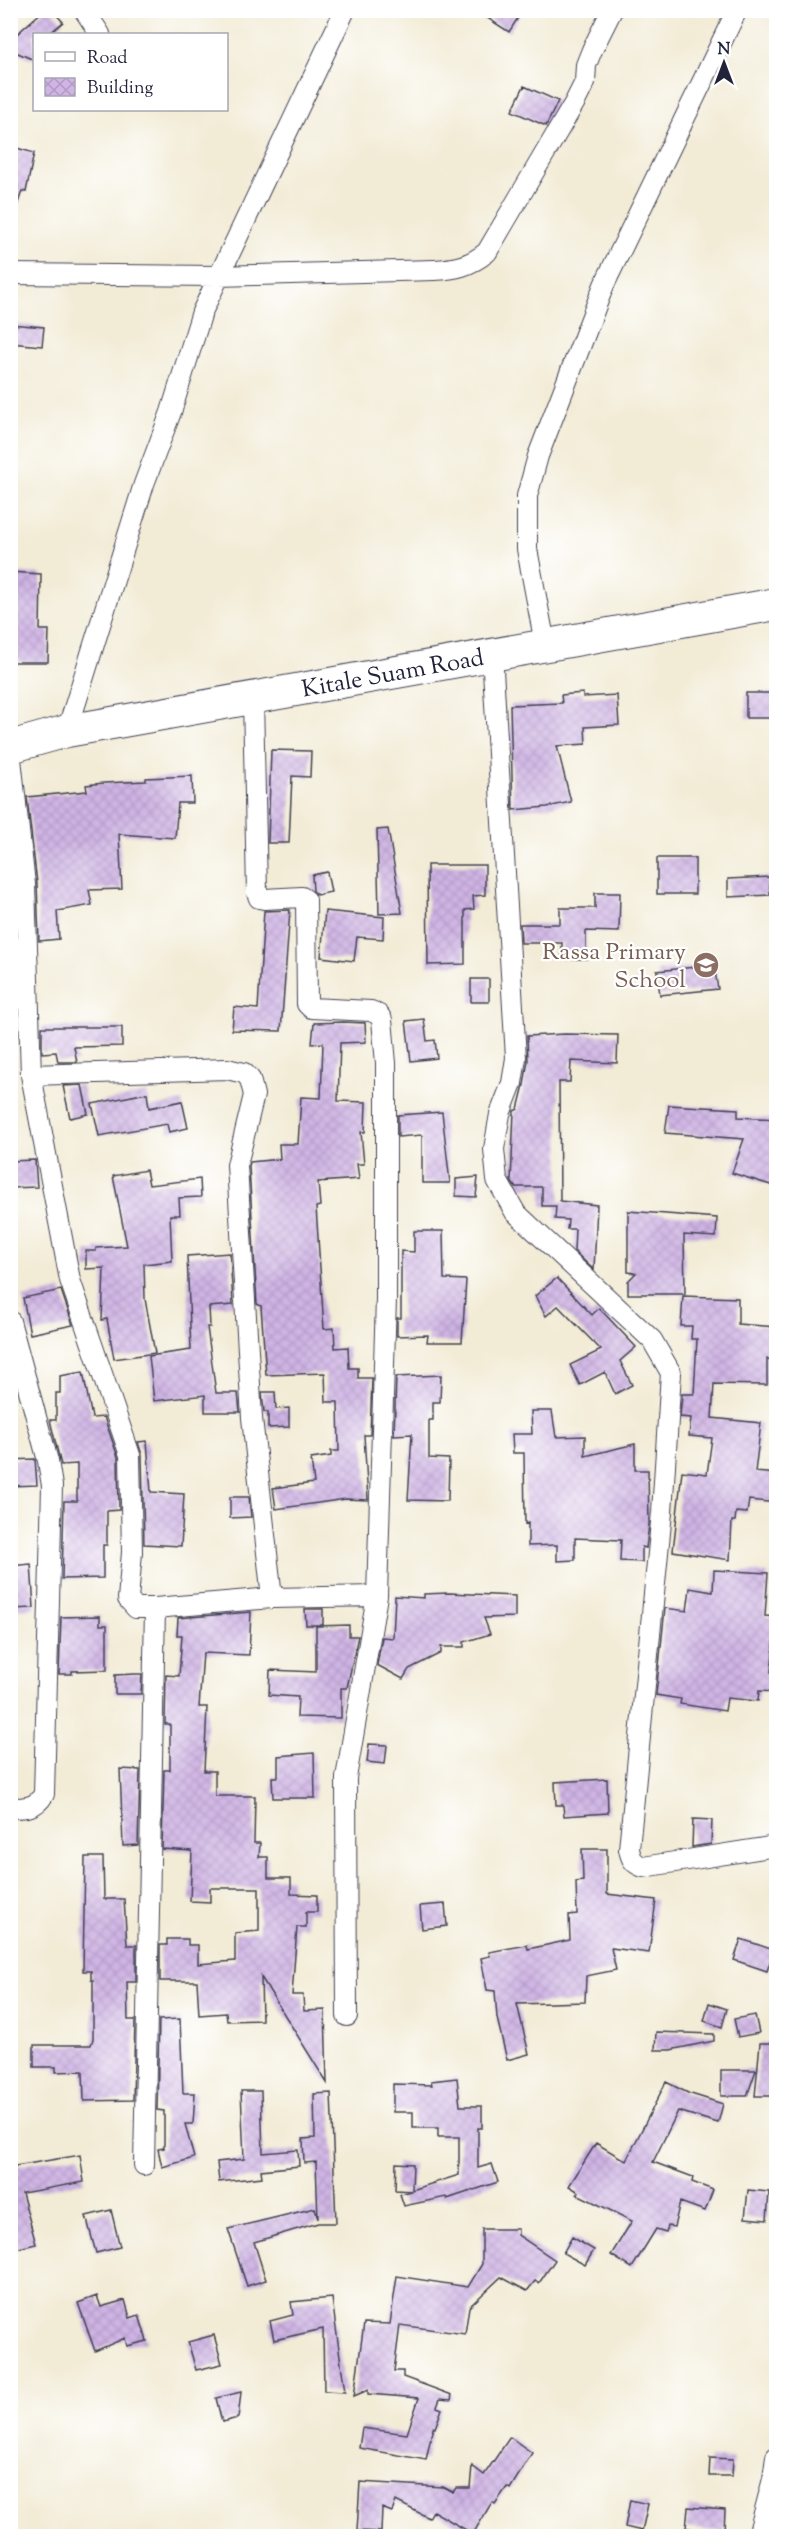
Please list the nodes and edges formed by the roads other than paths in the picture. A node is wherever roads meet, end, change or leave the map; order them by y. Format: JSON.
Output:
{"nodes":[{"id":1,"x":84,"y":10,"type":"edge"},
{"id":2,"x":345,"y":10,"type":"edge"},
{"id":3,"x":612,"y":10,"type":"edge"},
{"id":4,"x":737,"y":10,"type":"edge"},
{"id":5,"x":99,"y":33,"type":"edge"},
{"id":6,"x":10,"y":274,"type":"edge"},
{"id":7,"x":218,"y":276,"type":"junction"},
{"id":8,"x":777,"y":604,"type":"edge"},
{"id":9,"x":545,"y":644,"type":"junction"},
{"id":10,"x":492,"y":653,"type":"junction"},
{"id":11,"x":254,"y":698,"type":"junction"},
{"id":12,"x":67,"y":731,"type":"junction"},
{"id":13,"x":10,"y":748,"type":"edge"},
{"id":14,"x":31,"y":1075,"type":"junction"},
{"id":15,"x":10,"y":1321,"type":"edge"},
{"id":16,"x":377,"y":1596,"type":"junction"},
{"id":17,"x":272,"y":1598,"type":"junction"},
{"id":18,"x":155,"y":1608,"type":"junction"},
{"id":19,"x":10,"y":1808,"type":"edge"},
{"id":20,"x":777,"y":1846,"type":"edge"},
{"id":21,"x":347,"y":2016,"type":"dead end"},
{"id":22,"x":144,"y":2165,"type":"dead end"},
{"id":23,"x":777,"y":2457,"type":"edge"},
{"id":24,"x":775,"y":2480,"type":"edge"},
{"id":25,"x":758,"y":2536,"type":"edge"}],
"edges":[{"from":1,"to":5,"type":"street"},
{"from":2,"to":7,"type":"street"},
{"from":3,"to":7,"type":"street"},
{"from":4,"to":9,"type":"street"},
{"from":6,"to":7,"type":"street"},
{"from":7,"to":12,"type":"street"},
{"from":8,"to":9,"type":"highway","name":"Kitale Suam Road"},
{"from":9,"to":10,"type":"highway","name":"Kitale Suam Road"},
{"from":10,"to":11,"type":"highway","name":"Kitale Suam Road"},
{"from":10,"to":20,"type":"street"},
{"from":11,"to":12,"type":"highway","name":"Kitale Suam Road"},
{"from":11,"to":16,"type":"street"},
{"from":12,"to":13,"type":"highway","name":"Kitale Suam Road"},
{"from":13,"to":14,"type":"street"},
{"from":14,"to":17,"type":"street"},
{"from":14,"to":18,"type":"street"},
{"from":15,"to":19,"type":"street"},
{"from":16,"to":17,"type":"street"},
{"from":16,"to":21,"type":"street"},
{"from":17,"to":18,"type":"street"},
{"from":18,"to":22,"type":"street"},
{"from":23,"to":24,"type":"street"},
{"from":24,"to":25,"type":"street"}]}
